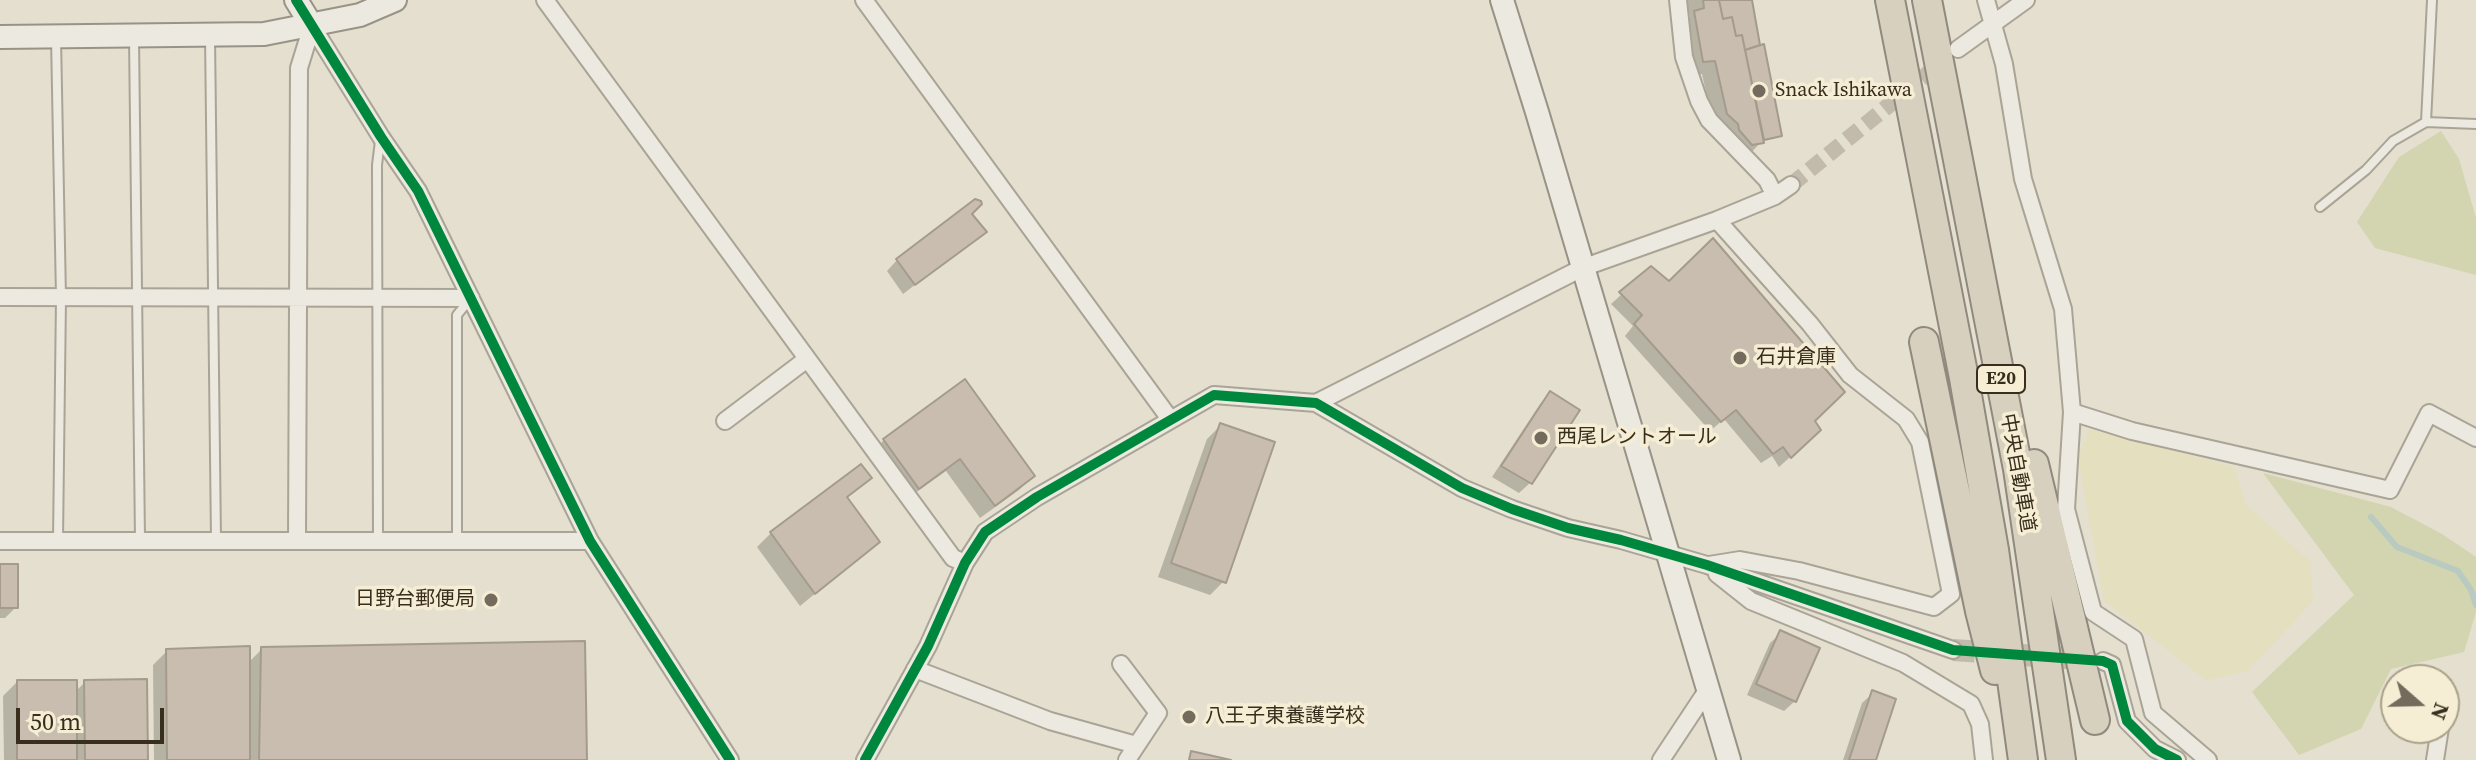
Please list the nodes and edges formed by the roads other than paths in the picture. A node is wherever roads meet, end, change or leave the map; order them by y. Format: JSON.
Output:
{"nodes":[{"id":1,"x":296,"y":0,"type":"edge"},
{"id":2,"x":395,"y":0,"type":"edge"},
{"id":3,"x":545,"y":0,"type":"edge"},
{"id":4,"x":864,"y":0,"type":"edge"},
{"id":5,"x":1502,"y":0,"type":"edge"},
{"id":6,"x":1678,"y":0,"type":"edge"},
{"id":7,"x":1890,"y":0,"type":"edge"},
{"id":8,"x":1927,"y":0,"type":"edge"},
{"id":9,"x":1986,"y":0,"type":"edge"},
{"id":10,"x":2026,"y":0,"type":"edge"},
{"id":11,"x":2432,"y":0,"type":"edge"},
{"id":12,"x":312,"y":26,"type":"junction"},
{"id":13,"x":1992,"y":26,"type":"junction"},
{"id":14,"x":134,"y":36,"type":"junction"},
{"id":15,"x":210,"y":36,"type":"junction"},
{"id":16,"x":0,"y":37,"type":"edge"},
{"id":17,"x":56,"y":37,"type":"junction"},
{"id":18,"x":1958,"y":49,"type":"tunnel mouth"},
{"id":19,"x":2426,"y":122,"type":"junction"},
{"id":20,"x":2476,"y":124,"type":"edge"},
{"id":21,"x":381,"y":137,"type":"junction"},
{"id":22,"x":1791,"y":185,"type":"tunnel mouth"},
{"id":23,"x":1775,"y":196,"type":"junction"},
{"id":24,"x":1967,"y":199,"type":"junction"},
{"id":25,"x":2320,"y":207,"type":"dead end"},
{"id":26,"x":1717,"y":220,"type":"junction"},
{"id":27,"x":1582,"y":268,"type":"junction"},
{"id":28,"x":0,"y":297,"type":"edge"},
{"id":29,"x":137,"y":297,"type":"junction"},
{"id":30,"x":215,"y":297,"type":"junction"},
{"id":31,"x":297,"y":297,"type":"junction"},
{"id":32,"x":61,"y":298,"type":"junction"},
{"id":33,"x":379,"y":298,"type":"junction"},
{"id":34,"x":471,"y":298,"type":"junction"},
{"id":35,"x":1924,"y":342,"type":"dead end"},
{"id":36,"x":807,"y":359,"type":"junction"},
{"id":37,"x":1316,"y":403,"type":"junction"},
{"id":38,"x":2072,"y":412,"type":"junction"},
{"id":39,"x":1170,"y":419,"type":"junction"},
{"id":40,"x":725,"y":421,"type":"dead end"},
{"id":41,"x":2476,"y":438,"type":"edge"},
{"id":42,"x":216,"y":539,"type":"junction"},
{"id":43,"x":58,"y":540,"type":"junction"},
{"id":44,"x":140,"y":540,"type":"junction"},
{"id":45,"x":297,"y":540,"type":"junction"},
{"id":46,"x":378,"y":540,"type":"junction"},
{"id":47,"x":457,"y":540,"type":"junction"},
{"id":48,"x":0,"y":541,"type":"edge"},
{"id":49,"x":590,"y":541,"type":"junction"},
{"id":50,"x":1669,"y":555,"type":"junction"},
{"id":51,"x":965,"y":563,"type":"junction"},
{"id":52,"x":1707,"y":565,"type":"junction"},
{"id":53,"x":1953,"y":650,"type":"tunnel mouth"},
{"id":54,"x":2103,"y":661,"type":"dead end"},
{"id":55,"x":1121,"y":664,"type":"dead end"},
{"id":56,"x":915,"y":669,"type":"junction"},
{"id":57,"x":1708,"y":689,"type":"junction"},
{"id":58,"x":2095,"y":720,"type":"dead end"},
{"id":59,"x":1132,"y":753,"type":"edge"},
{"id":60,"x":730,"y":760,"type":"edge"},
{"id":61,"x":865,"y":760,"type":"edge"},
{"id":62,"x":1661,"y":760,"type":"edge"},
{"id":63,"x":1729,"y":760,"type":"edge"},
{"id":64,"x":1984,"y":760,"type":"edge"},
{"id":65,"x":2020,"y":760,"type":"edge"},
{"id":66,"x":2061,"y":760,"type":"edge"},
{"id":67,"x":2177,"y":760,"type":"edge"},
{"id":68,"x":2208,"y":760,"type":"edge"}],
"edges":[{"from":1,"to":12,"type":"street"},
{"from":2,"to":12,"type":"street"},
{"from":3,"to":36,"type":"street"},
{"from":4,"to":39,"type":"street"},
{"from":5,"to":27,"type":"street"},
{"from":6,"to":23,"type":"street"},
{"from":7,"to":65,"type":"highway","name":"中央自動車道","number":"E20"},
{"from":8,"to":24,"type":"highway","name":"中央自動車道","number":"E20"},
{"from":9,"to":13,"type":"street"},
{"from":10,"to":13,"type":"street"},
{"from":11,"to":19,"type":"lane"},
{"from":12,"to":15,"type":"street"},
{"from":12,"to":21,"type":"street"},
{"from":12,"to":31,"type":"street"},
{"from":13,"to":18,"type":"street"},
{"from":13,"to":38,"type":"street"},
{"from":14,"to":15,"type":"street"},
{"from":14,"to":17,"type":"street"},
{"from":14,"to":29,"type":"lane"},
{"from":15,"to":30,"type":"lane"},
{"from":16,"to":17,"type":"street"},
{"from":17,"to":32,"type":"lane"},
{"from":19,"to":20,"type":"lane"},
{"from":19,"to":25,"type":"lane"},
{"from":21,"to":33,"type":"lane"},
{"from":21,"to":34,"type":"street"},
{"from":22,"to":23,"type":"street"},
{"from":23,"to":26,"type":"street"},
{"from":24,"to":58,"type":"highway"},
{"from":24,"to":66,"type":"highway","name":"中央自動車道","number":"E20"},
{"from":26,"to":27,"type":"street"},
{"from":26,"to":52,"type":"street"},
{"from":27,"to":37,"type":"street"},
{"from":27,"to":50,"type":"street"},
{"from":28,"to":32,"type":"street"},
{"from":29,"to":30,"type":"street"},
{"from":29,"to":32,"type":"street"},
{"from":29,"to":44,"type":"lane"},
{"from":30,"to":31,"type":"street"},
{"from":30,"to":42,"type":"lane"},
{"from":31,"to":33,"type":"street"},
{"from":31,"to":45,"type":"street"},
{"from":32,"to":43,"type":"lane"},
{"from":33,"to":34,"type":"street"},
{"from":33,"to":46,"type":"lane"},
{"from":34,"to":47,"type":"lane"},
{"from":34,"to":49,"type":"street"},
{"from":35,"to":65,"type":"highway"},
{"from":36,"to":40,"type":"street"},
{"from":36,"to":51,"type":"street"},
{"from":37,"to":39,"type":"street"},
{"from":37,"to":50,"type":"street"},
{"from":38,"to":41,"type":"street"},
{"from":38,"to":68,"type":"street"},
{"from":39,"to":51,"type":"street"},
{"from":42,"to":44,"type":"street"},
{"from":42,"to":45,"type":"street"},
{"from":43,"to":44,"type":"street"},
{"from":43,"to":48,"type":"street"},
{"from":45,"to":46,"type":"street"},
{"from":46,"to":47,"type":"street"},
{"from":47,"to":49,"type":"street"},
{"from":49,"to":60,"type":"street"},
{"from":50,"to":52,"type":"street"},
{"from":50,"to":57,"type":"street"},
{"from":51,"to":56,"type":"street"},
{"from":52,"to":53,"type":"street"},
{"from":52,"to":64,"type":"street"},
{"from":54,"to":67,"type":"street"},
{"from":55,"to":59,"type":"street"},
{"from":56,"to":59,"type":"street"},
{"from":56,"to":61,"type":"street"},
{"from":57,"to":62,"type":"street"},
{"from":57,"to":63,"type":"street"}]}
